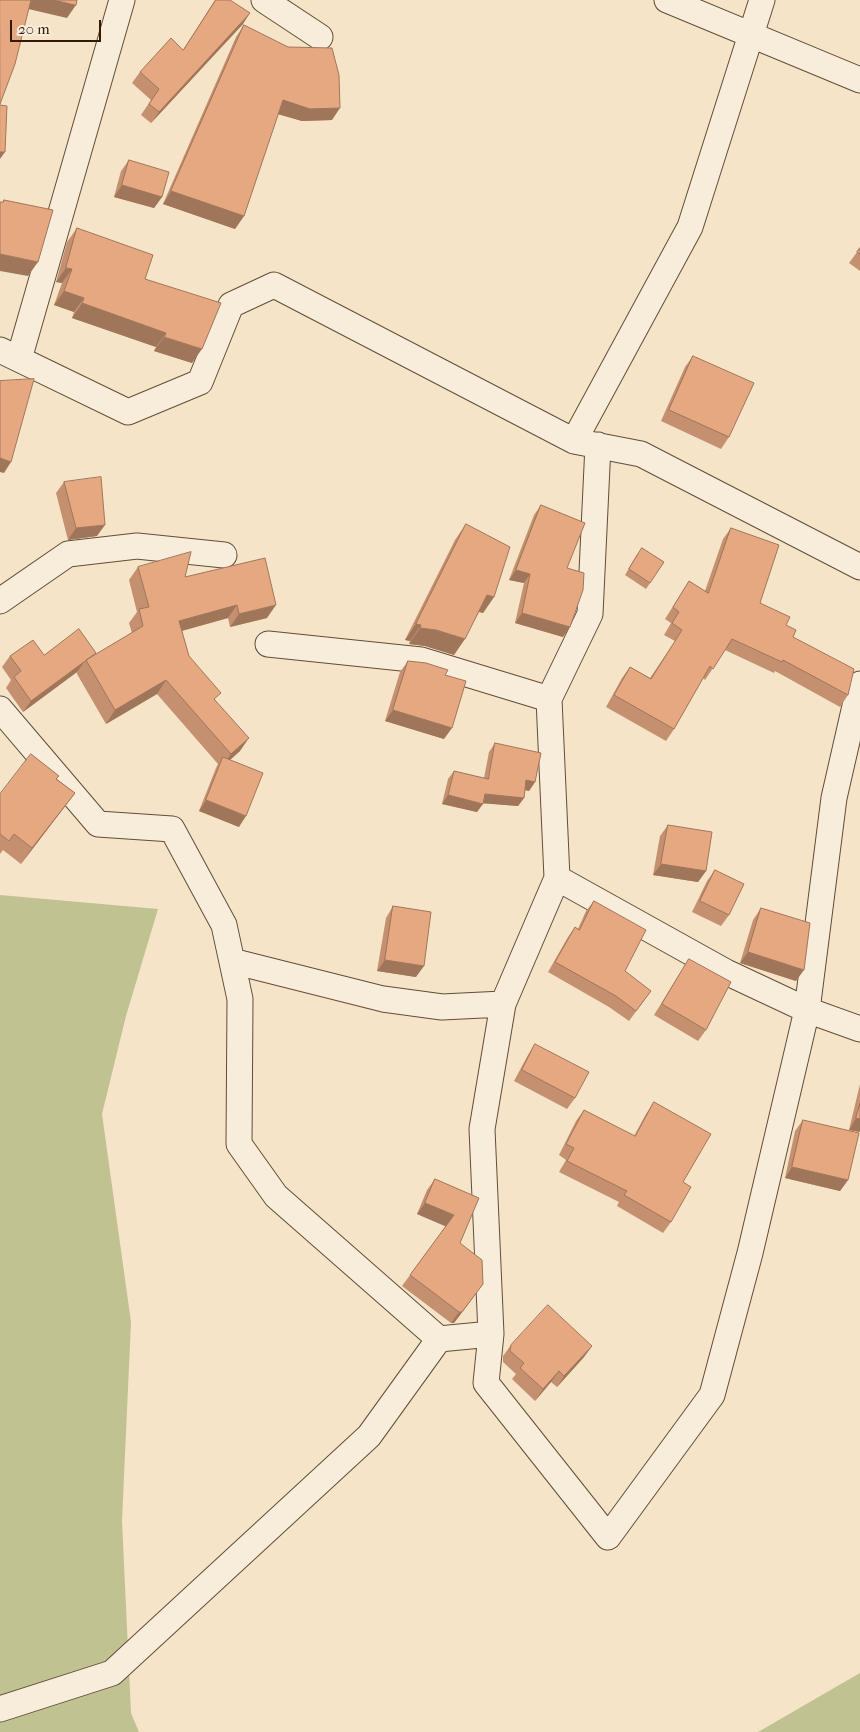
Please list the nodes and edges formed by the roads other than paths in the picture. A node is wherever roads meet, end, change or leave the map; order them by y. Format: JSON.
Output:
{"nodes":[{"id":1,"x":122,"y":0,"type":"edge"},
{"id":2,"x":264,"y":0,"type":"edge"},
{"id":3,"x":667,"y":0,"type":"edge"},
{"id":4,"x":762,"y":0,"type":"edge"},
{"id":5,"x":751,"y":34,"type":"junction"},
{"id":6,"x":320,"y":37,"type":"dead end"},
{"id":7,"x":860,"y":80,"type":"edge"},
{"id":8,"x":10,"y":354,"type":"edge"},
{"id":9,"x":574,"y":441,"type":"junction"},
{"id":10,"x":598,"y":446,"type":"junction"},
{"id":11,"x":224,"y":555,"type":"dead end"},
{"id":12,"x":860,"y":568,"type":"edge"},
{"id":13,"x":0,"y":601,"type":"edge"},
{"id":14,"x":268,"y":644,"type":"dead end"},
{"id":15,"x":860,"y":684,"type":"edge"},
{"id":16,"x":549,"y":699,"type":"junction"},
{"id":17,"x":0,"y":709,"type":"edge"},
{"id":18,"x":557,"y":878,"type":"junction"},
{"id":19,"x":232,"y":961,"type":"junction"},
{"id":20,"x":503,"y":1004,"type":"junction"},
{"id":21,"x":807,"y":1010,"type":"junction"},
{"id":22,"x":860,"y":1029,"type":"edge"},
{"id":23,"x":490,"y":1334,"type":"junction"},
{"id":24,"x":439,"y":1340,"type":"junction"},
{"id":25,"x":0,"y":1709,"type":"edge"}],
"edges":[{"from":1,"to":8,"type":"street"},
{"from":2,"to":6,"type":"street"},
{"from":3,"to":5,"type":"street"},
{"from":4,"to":5,"type":"street"},
{"from":5,"to":7,"type":"street"},
{"from":5,"to":9,"type":"street"},
{"from":8,"to":9,"type":"street"},
{"from":9,"to":10,"type":"street"},
{"from":10,"to":12,"type":"street"},
{"from":10,"to":16,"type":"street"},
{"from":11,"to":13,"type":"street"},
{"from":14,"to":16,"type":"street"},
{"from":15,"to":21,"type":"street"},
{"from":16,"to":18,"type":"street"},
{"from":17,"to":19,"type":"street"},
{"from":18,"to":20,"type":"street"},
{"from":18,"to":21,"type":"street"},
{"from":19,"to":20,"type":"street"},
{"from":19,"to":24,"type":"street"},
{"from":20,"to":23,"type":"street"},
{"from":21,"to":22,"type":"street"},
{"from":21,"to":23,"type":"street"},
{"from":23,"to":24,"type":"street"},
{"from":24,"to":25,"type":"street"}]}
